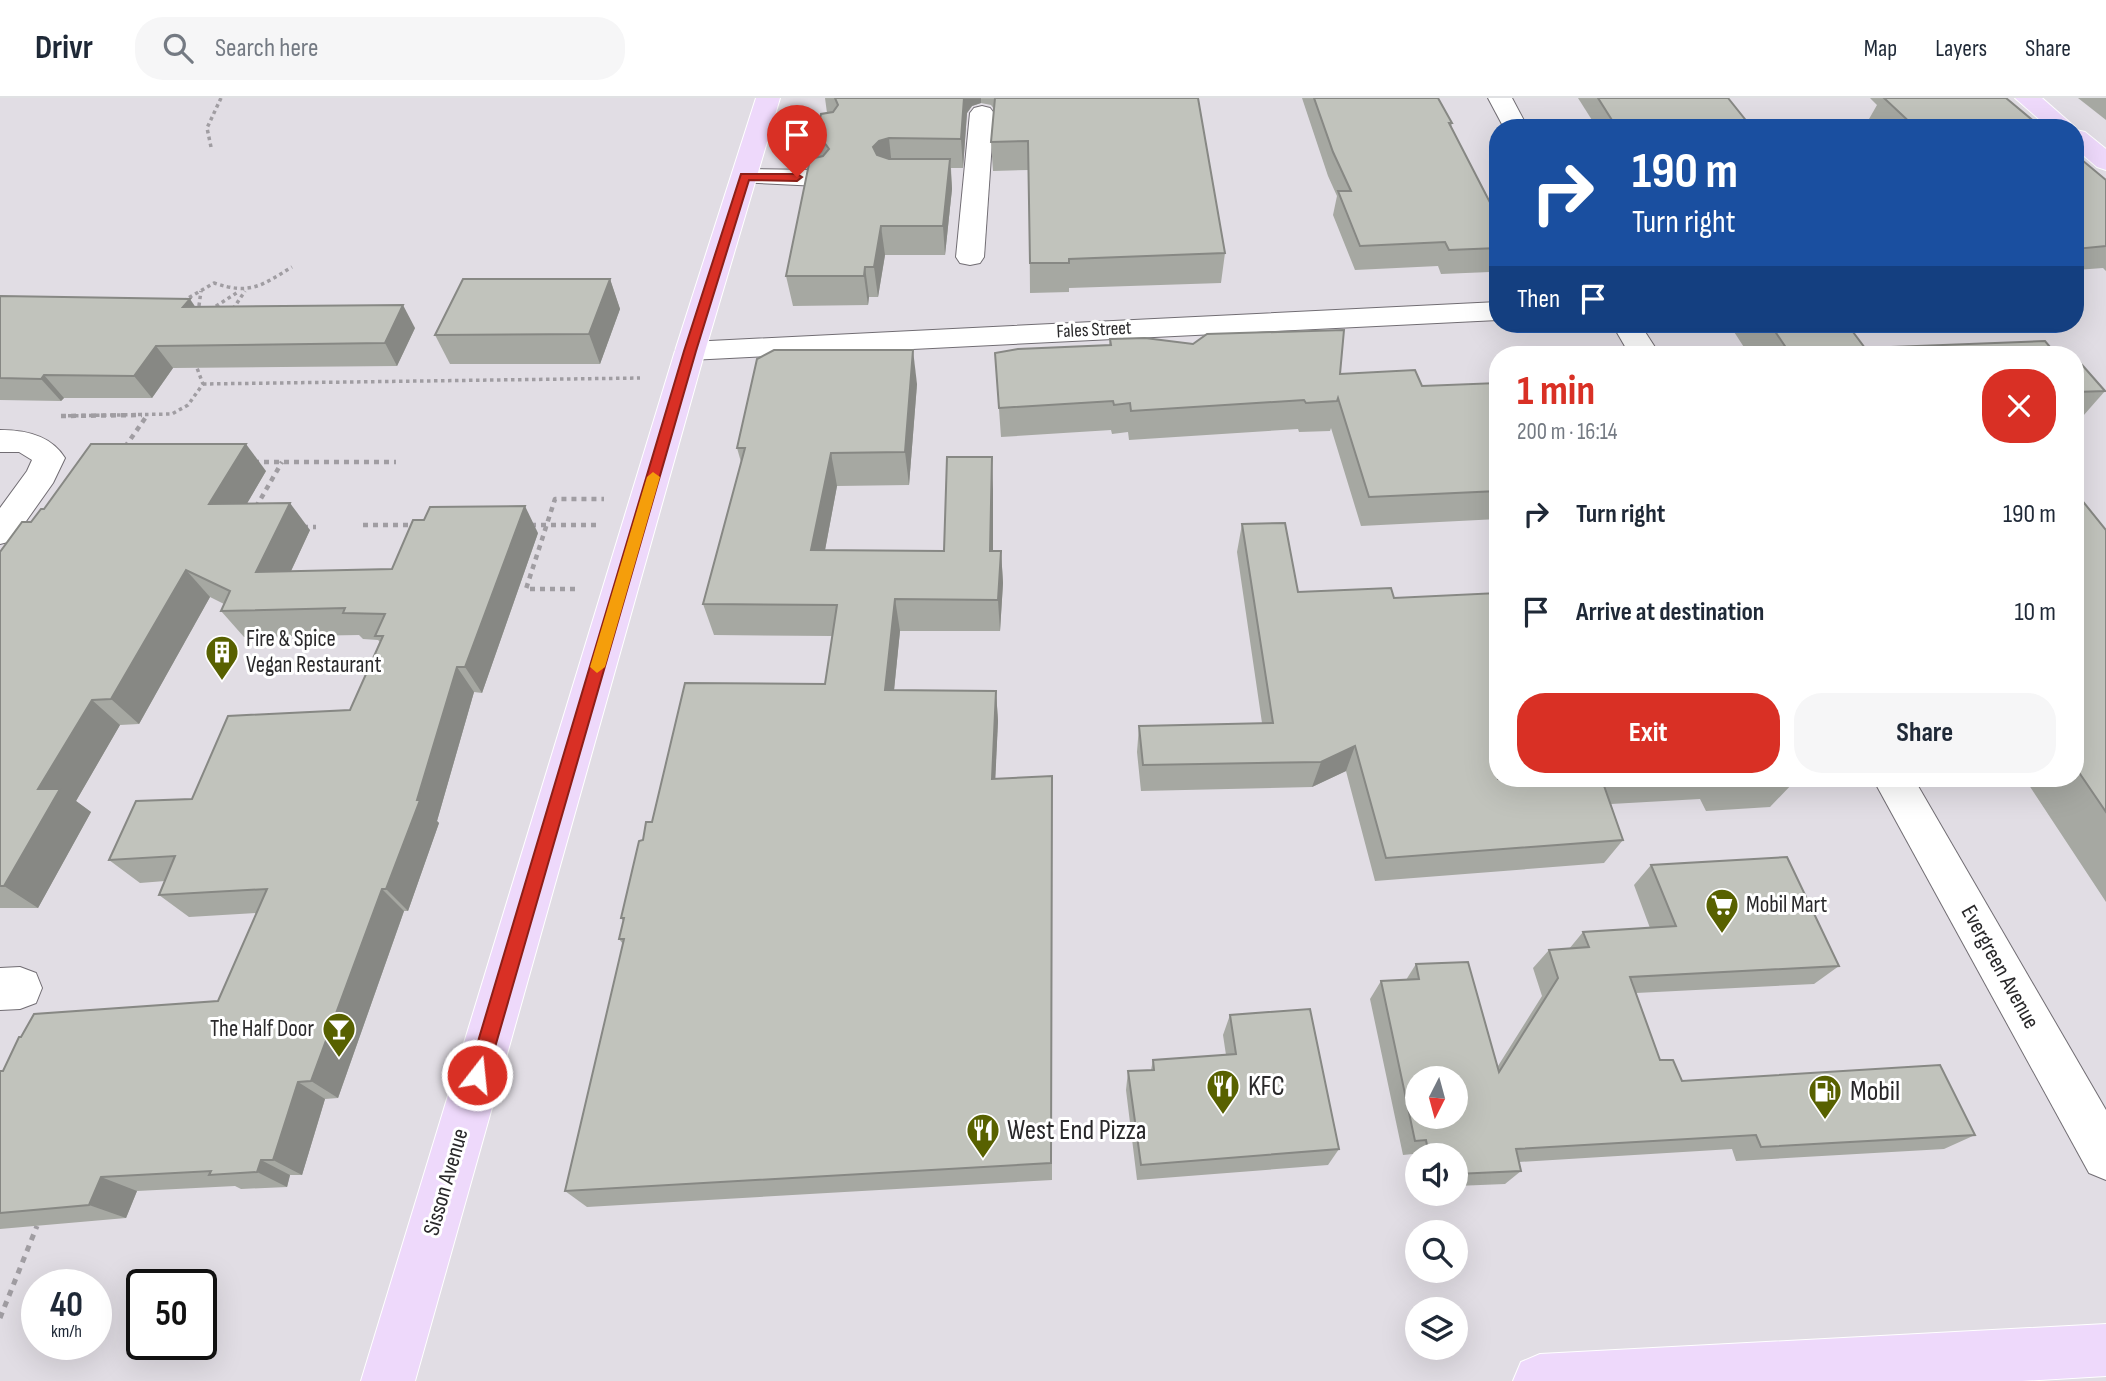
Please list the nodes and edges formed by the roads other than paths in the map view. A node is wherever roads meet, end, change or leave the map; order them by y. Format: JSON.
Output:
{"nodes":[{"id":1,"x":768,"y":98,"type":"edge"},
{"id":2,"x":1500,"y":98,"type":"edge"},
{"id":3,"x":2027,"y":98,"type":"edge"},
{"id":4,"x":1511,"y":119,"type":"edge"},
{"id":5,"x":2053,"y":119,"type":"edge"},
{"id":6,"x":973,"y":128,"type":"dead end"},
{"id":7,"x":758,"y":132,"type":"junction"},
{"id":8,"x":828,"y":133,"type":"edge"},
{"id":9,"x":2084,"y":144,"type":"edge"},
{"id":10,"x":2106,"y":162,"type":"edge"},
{"id":11,"x":745,"y":177,"type":"junction"},
{"id":12,"x":818,"y":178,"type":"edge"},
{"id":13,"x":970,"y":257,"type":"dead end"},
{"id":14,"x":1489,"y":311,"type":"edge"},
{"id":15,"x":690,"y":351,"type":"junction"},
{"id":16,"x":0,"y":440,"type":"edge"},
{"id":17,"x":0,"y":532,"type":"edge"},
{"id":18,"x":1898,"y":787,"type":"edge"},
{"id":19,"x":2106,"y":1156,"type":"edge"},
{"id":20,"x":2106,"y":1350,"type":"edge"},
{"id":21,"x":388,"y":1381,"type":"edge"},
{"id":22,"x":1540,"y":1381,"type":"edge"}],
"edges":[{"from":1,"to":7,"type":"main road","name":"Sisson Avenue"},
{"from":2,"to":4,"type":"street"},
{"from":3,"to":5,"type":"main road"},
{"from":6,"to":13,"type":"street"},
{"from":7,"to":8,"type":"street"},
{"from":7,"to":11,"type":"main road","name":"Sisson Avenue"},
{"from":9,"to":10,"type":"main road"},
{"from":11,"to":12,"type":"street"},
{"from":11,"to":15,"type":"main road","name":"Sisson Avenue"},
{"from":14,"to":15,"type":"street","name":"Fales Street"},
{"from":15,"to":21,"type":"main road","name":"Sisson Avenue"},
{"from":16,"to":17,"type":"street"},
{"from":18,"to":19,"type":"street","name":"Evergreen Avenue"},
{"from":20,"to":22,"type":"main road"}]}
